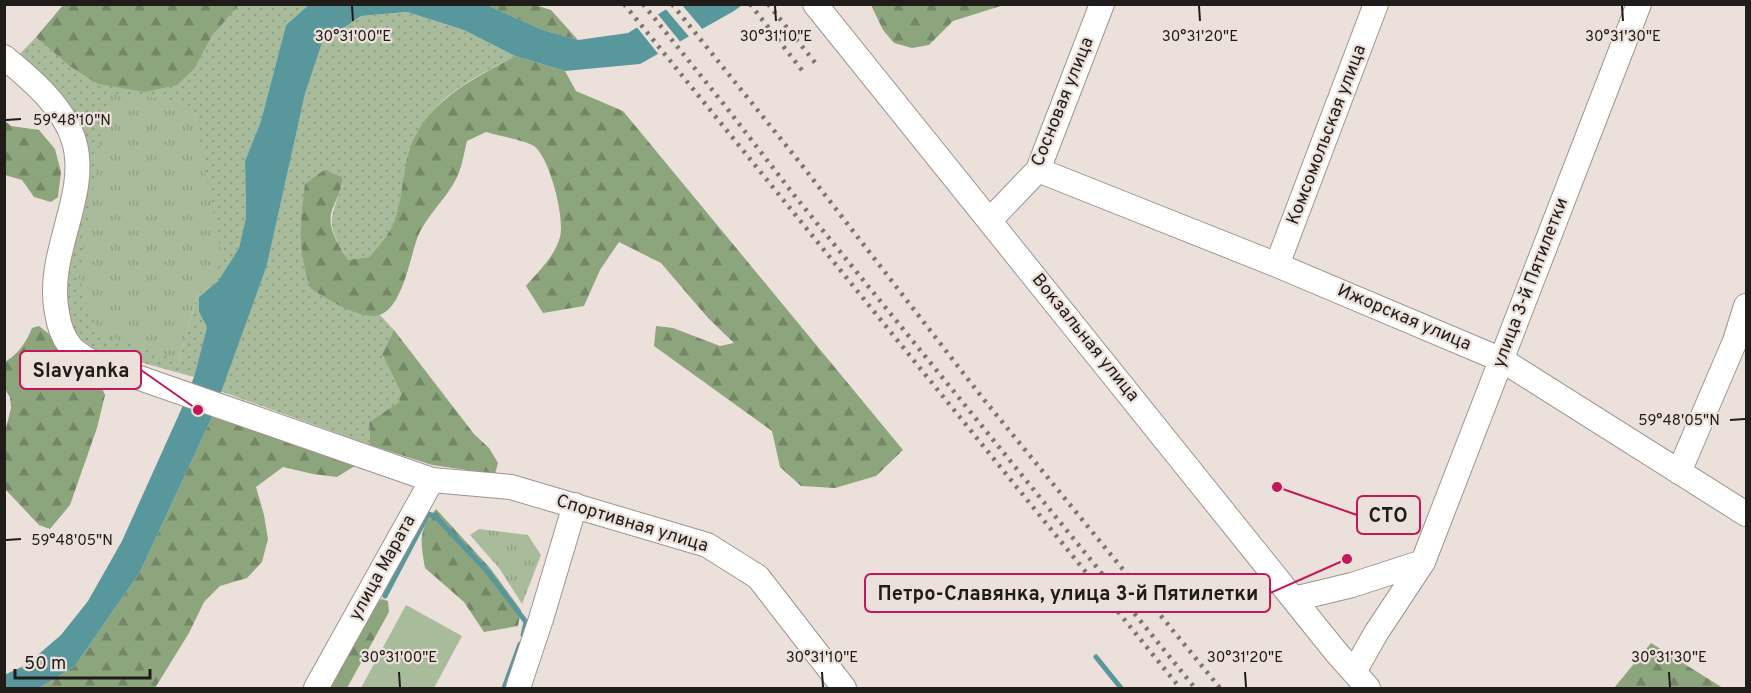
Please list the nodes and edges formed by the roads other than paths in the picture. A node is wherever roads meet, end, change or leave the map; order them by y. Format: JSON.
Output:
{"nodes":[{"id":1,"x":815,"y":4,"type":"edge"},
{"id":2,"x":1102,"y":4,"type":"edge"},
{"id":3,"x":1376,"y":4,"type":"edge"},
{"id":4,"x":1639,"y":4,"type":"edge"},
{"id":5,"x":4,"y":57,"type":"edge"},
{"id":6,"x":1038,"y":170,"type":"junction"},
{"id":7,"x":990,"y":220,"type":"junction"},
{"id":8,"x":1278,"y":265,"type":"junction"},
{"id":9,"x":1746,"y":306,"type":"edge"},
{"id":10,"x":1502,"y":360,"type":"junction"},
{"id":11,"x":1679,"y":472,"type":"junction"},
{"id":12,"x":432,"y":480,"type":"junction"},
{"id":13,"x":575,"y":506,"type":"junction"},
{"id":14,"x":1746,"y":514,"type":"edge"},
{"id":15,"x":1423,"y":562,"type":"junction"},
{"id":16,"x":1294,"y":599,"type":"junction"},
{"id":17,"x":1361,"y":680,"type":"edge"},
{"id":18,"x":316,"y":688,"type":"edge"},
{"id":19,"x":518,"y":688,"type":"edge"},
{"id":20,"x":844,"y":688,"type":"edge"}],
"edges":[{"from":1,"to":7,"type":"street","name":"Вокзальная улица"},
{"from":2,"to":6,"type":"street","name":"Сосновая улица"},
{"from":3,"to":8,"type":"street","name":"Комсомольская улица"},
{"from":4,"to":10,"type":"street","name":"улица 3-й Пятилетки"},
{"from":5,"to":12,"type":"street","name":"Спортивная улица"},
{"from":6,"to":7,"type":"street","name":"Сосновая улица"},
{"from":6,"to":8,"type":"street","name":"Ижорская улица"},
{"from":7,"to":16,"type":"street","name":"Вокзальная улица"},
{"from":8,"to":10,"type":"street","name":"Ижорская улица"},
{"from":9,"to":11,"type":"street"},
{"from":10,"to":11,"type":"street","name":"Ижорская улица"},
{"from":10,"to":15,"type":"street","name":"улица 3-й Пятилетки"},
{"from":11,"to":14,"type":"street","name":"Ижорская улица"},
{"from":12,"to":13,"type":"street","name":"Спортивная улица"},
{"from":12,"to":18,"type":"street","name":"улица Марата"},
{"from":13,"to":19,"type":"street"},
{"from":13,"to":20,"type":"street","name":"Спортивная улица"},
{"from":15,"to":16,"type":"street"},
{"from":15,"to":17,"type":"street","name":"улица 3-й Пятилетки"},
{"from":16,"to":17,"type":"street","name":"Вокзальная улица"}]}
